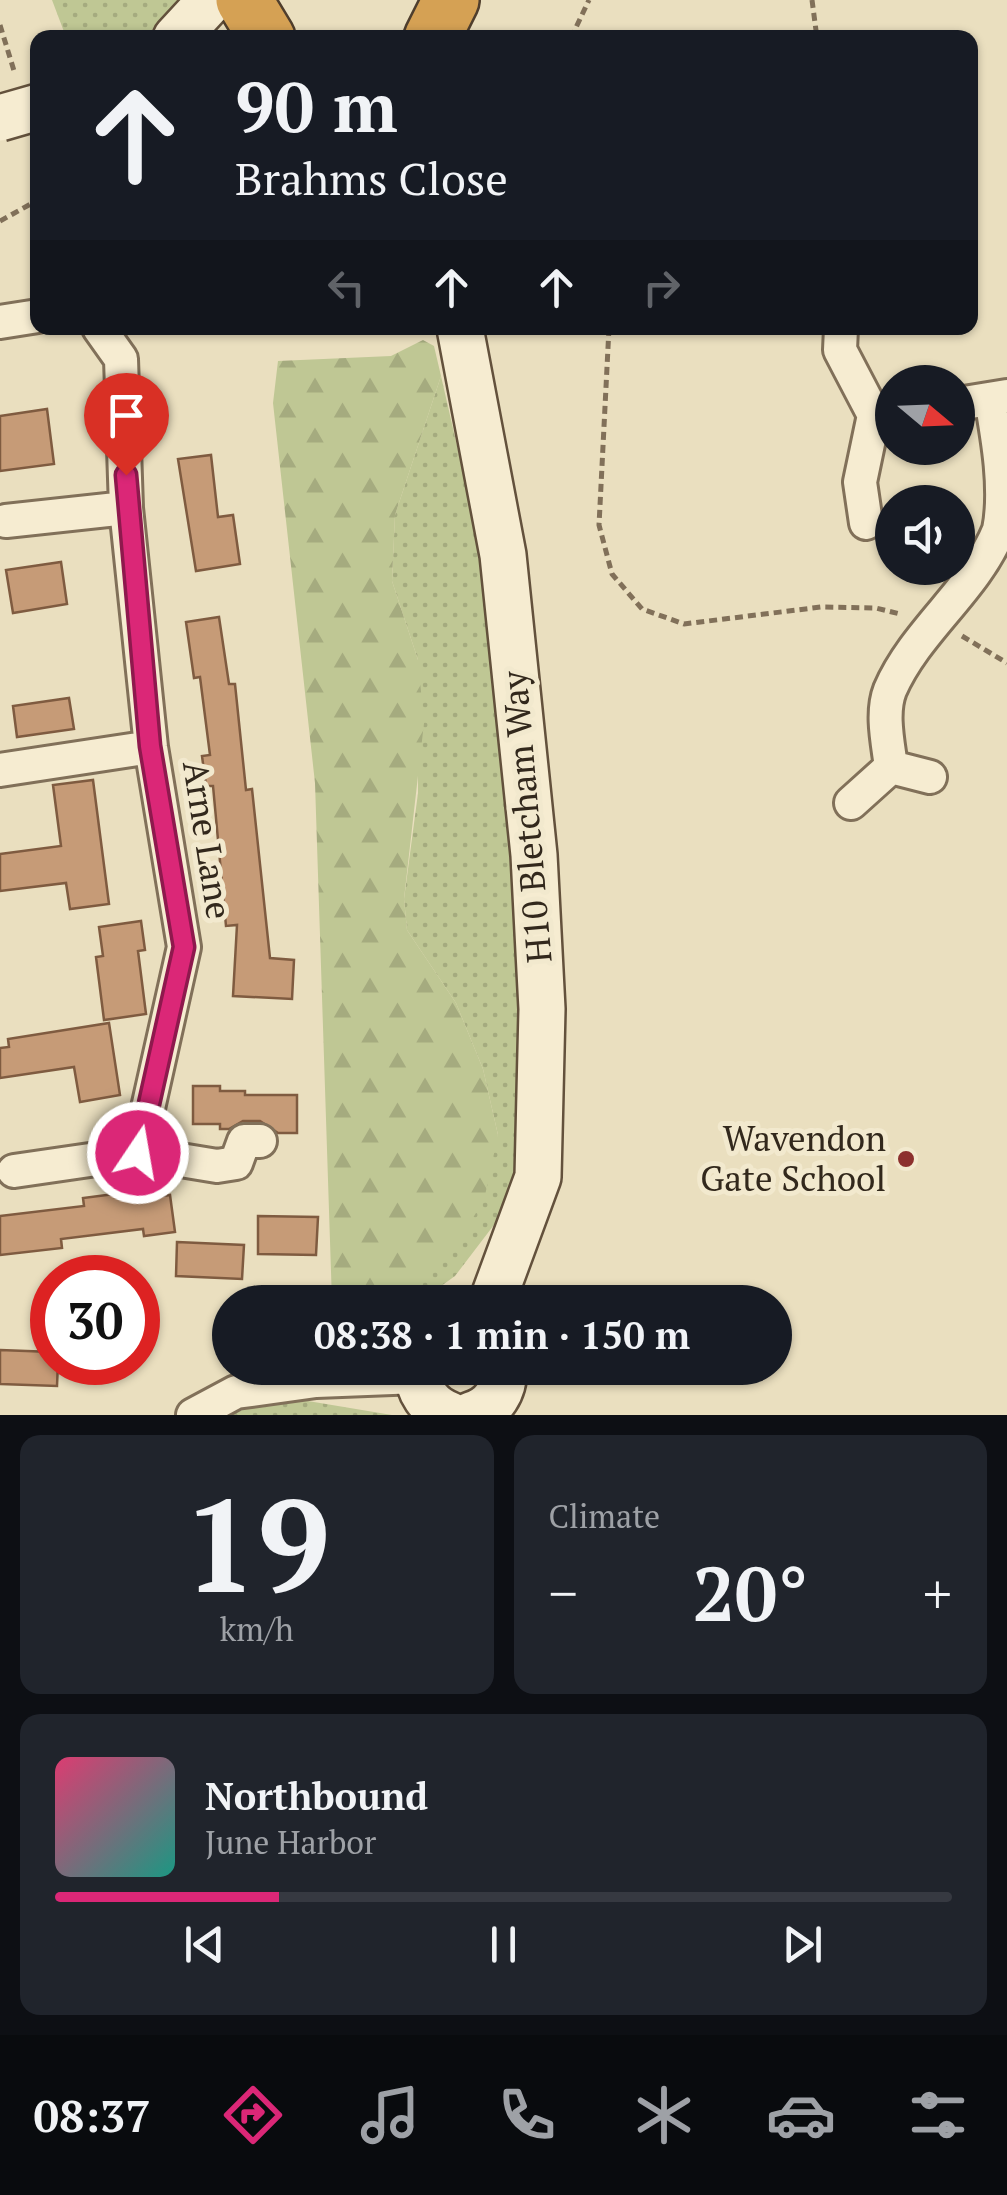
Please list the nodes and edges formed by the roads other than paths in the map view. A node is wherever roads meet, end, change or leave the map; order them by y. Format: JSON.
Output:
{"nodes":[{"id":1,"x":211,"y":0,"type":"edge"},
{"id":2,"x":244,"y":0,"type":"edge"},
{"id":3,"x":183,"y":30,"type":"edge"},
{"id":4,"x":262,"y":30,"type":"edge"},
{"id":5,"x":30,"y":109,"type":"edge"},
{"id":6,"x":0,"y":118,"type":"edge"},
{"id":7,"x":30,"y":317,"type":"edge"},
{"id":8,"x":0,"y":322,"type":"edge"},
{"id":9,"x":104,"y":335,"type":"edge"},
{"id":10,"x":462,"y":335,"type":"edge"},
{"id":11,"x":841,"y":335,"type":"edge"},
{"id":12,"x":999,"y":398,"type":"edge"},
{"id":13,"x":875,"y":402,"type":"edge"},
{"id":14,"x":875,"y":438,"type":"edge"},
{"id":15,"x":126,"y":508,"type":"junction"},
{"id":16,"x":6,"y":522,"type":"dead end"},
{"id":17,"x":866,"y":523,"type":"dead end"},
{"id":18,"x":150,"y":746,"type":"junction"},
{"id":19,"x":890,"y":767,"type":"junction"},
{"id":20,"x":0,"y":770,"type":"edge"},
{"id":21,"x":930,"y":777,"type":"dead end"},
{"id":22,"x":851,"y":803,"type":"dead end"},
{"id":23,"x":260,"y":1141,"type":"dead end"},
{"id":24,"x":138,"y":1153,"type":"junction"},
{"id":25,"x":14,"y":1171,"type":"dead end"},
{"id":26,"x":498,"y":1285,"type":"edge"},
{"id":27,"x":287,"y":1385,"type":"edge"},
{"id":28,"x":422,"y":1385,"type":"edge"},
{"id":29,"x":501,"y":1385,"type":"edge"},
{"id":30,"x":471,"y":1414,"type":"edge"},
{"id":31,"x":193,"y":1415,"type":"edge"}],
"edges":[{"from":1,"to":3,"type":"street"},
{"from":2,"to":4,"type":"highway"},
{"from":5,"to":6,"type":"street","bridge":true},
{"from":7,"to":8,"type":"street"},
{"from":9,"to":15,"type":"street"},
{"from":10,"to":26,"type":"street","name":"H10 Bletcham Way"},
{"from":11,"to":13,"type":"street"},
{"from":12,"to":19,"type":"street"},
{"from":14,"to":17,"type":"street"},
{"from":15,"to":16,"type":"street"},
{"from":15,"to":18,"type":"street"},
{"from":18,"to":20,"type":"street","name":"Arne Lane"},
{"from":18,"to":24,"type":"street","name":"Arne Lane"},
{"from":19,"to":21,"type":"street"},
{"from":19,"to":22,"type":"street"},
{"from":23,"to":24,"type":"street"},
{"from":24,"to":25,"type":"street"},
{"from":27,"to":31,"type":"street"},
{"from":28,"to":30,"type":"street"},
{"from":29,"to":30,"type":"street"}]}
